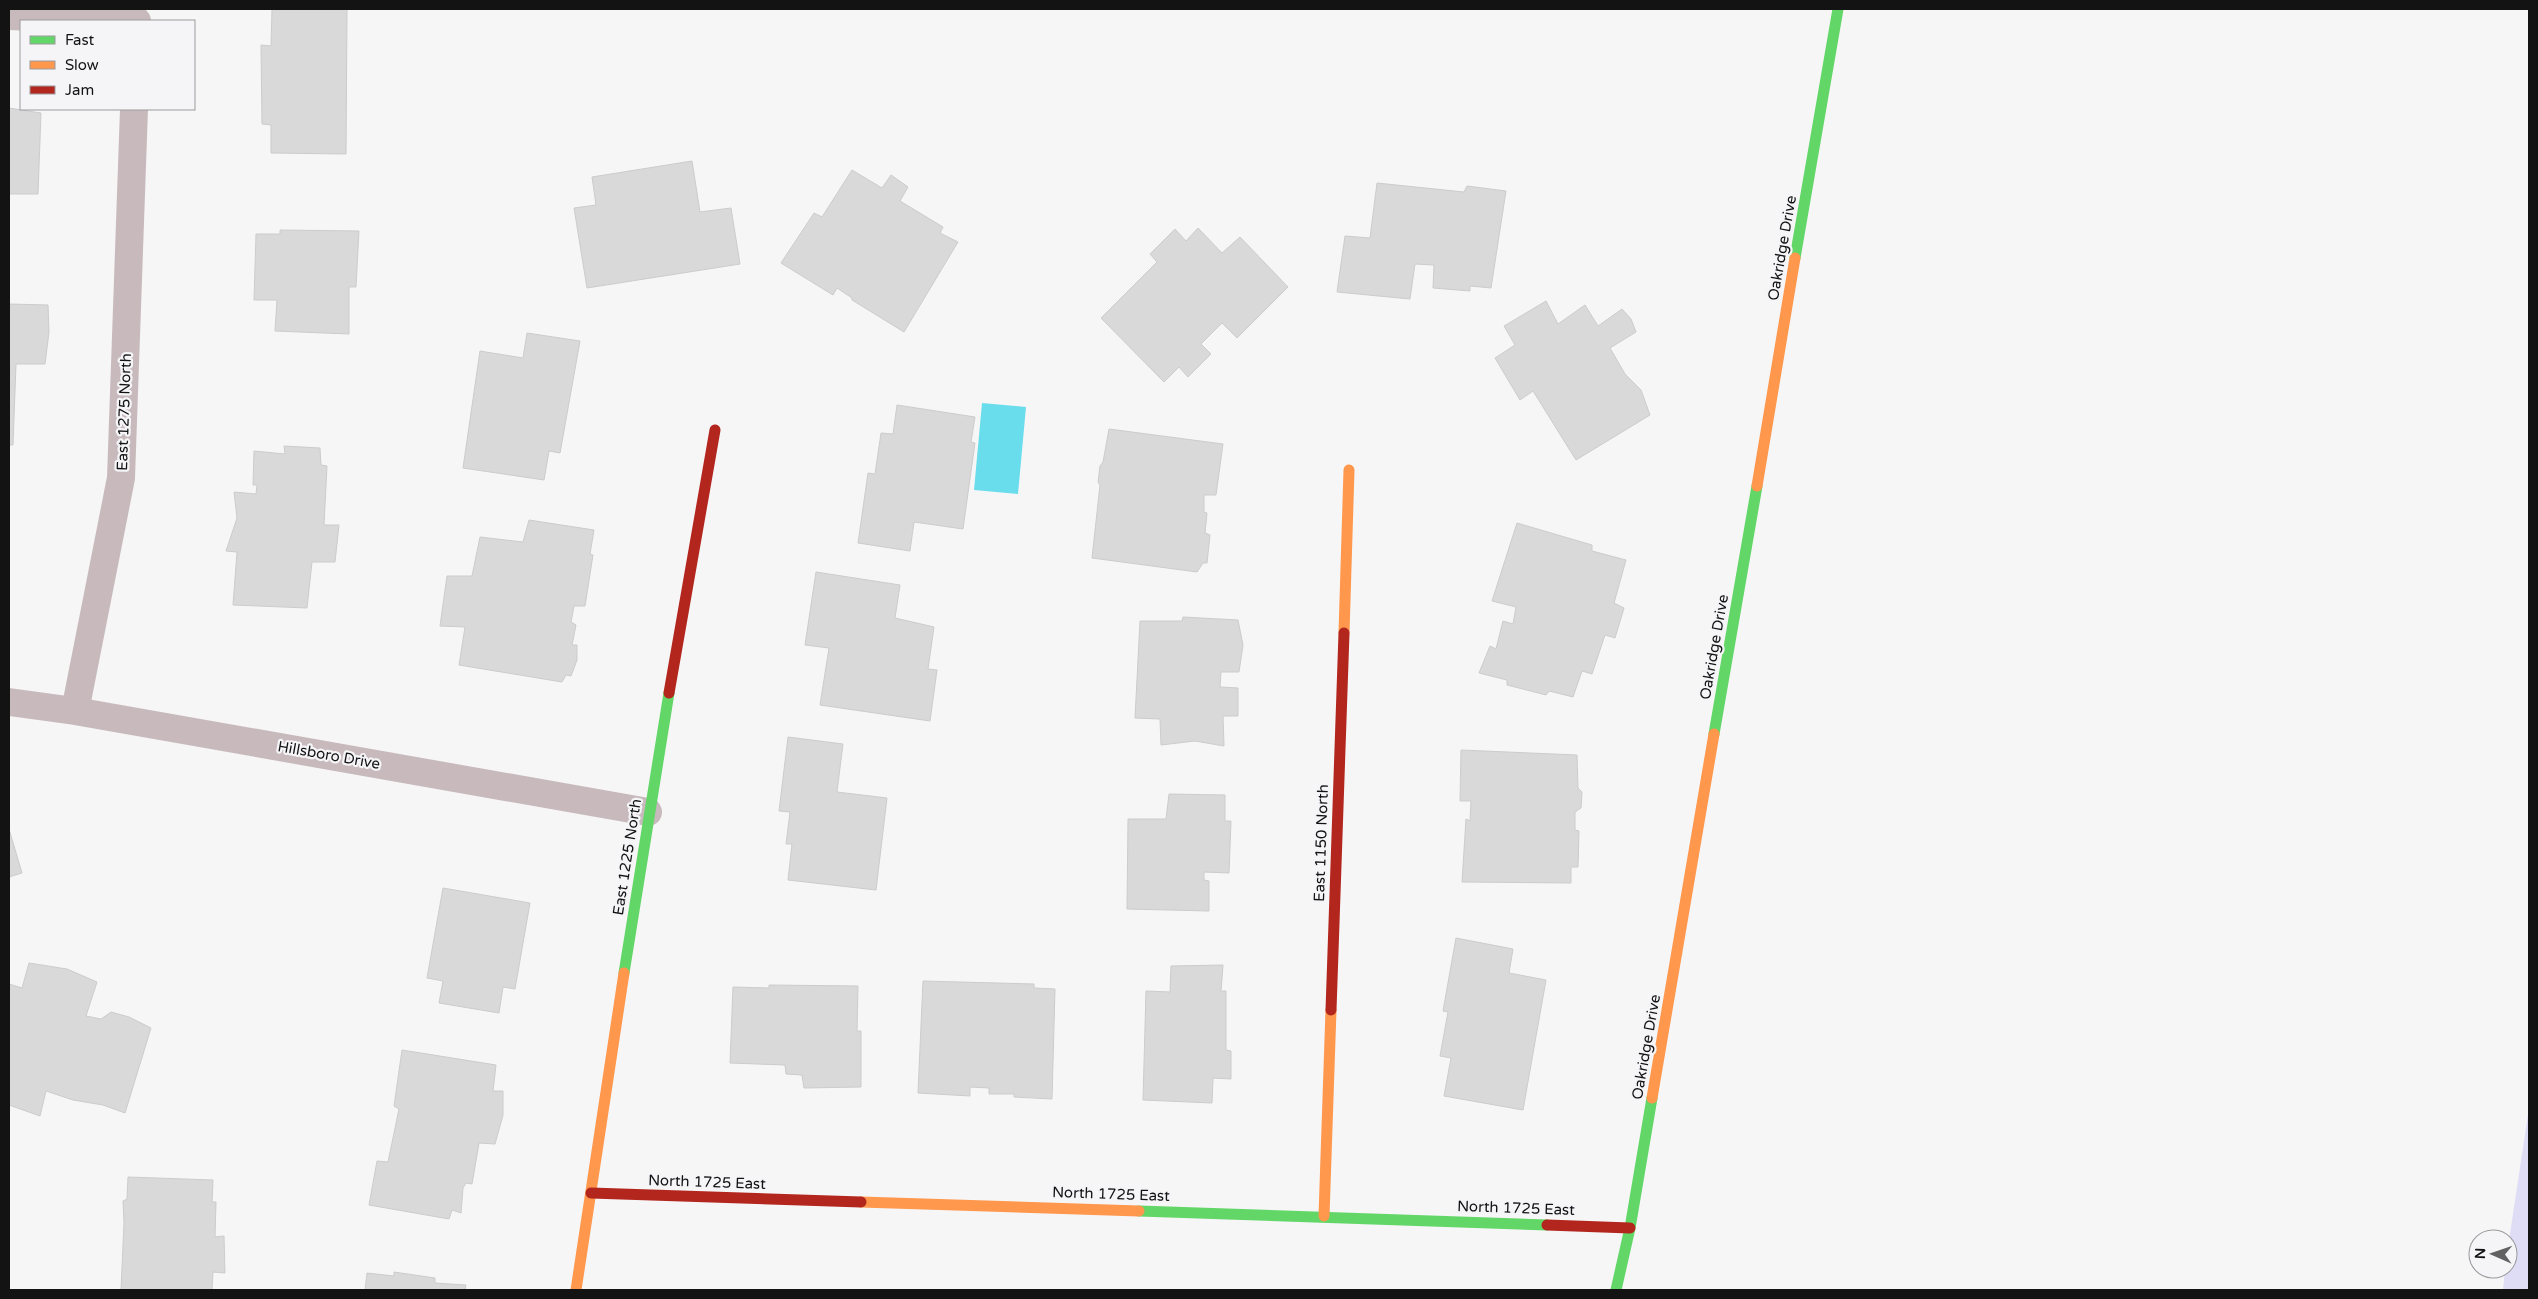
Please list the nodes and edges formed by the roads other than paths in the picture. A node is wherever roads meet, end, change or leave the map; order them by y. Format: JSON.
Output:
{"nodes":[{"id":1,"x":1838,"y":9,"type":"edge"},
{"id":2,"x":9,"y":16,"type":"edge"},
{"id":3,"x":137,"y":17,"type":"edge"},
{"id":4,"x":134,"y":110,"type":"edge"},
{"id":5,"x":715,"y":430,"type":"dead end"},
{"id":6,"x":1349,"y":470,"type":"dead end"},
{"id":7,"x":9,"y":702,"type":"edge"},
{"id":8,"x":75,"y":711,"type":"junction"},
{"id":9,"x":648,"y":812,"type":"junction"},
{"id":10,"x":591,"y":1193,"type":"junction"},
{"id":11,"x":1324,"y":1216,"type":"junction"},
{"id":12,"x":1630,"y":1228,"type":"junction"},
{"id":13,"x":576,"y":1290,"type":"edge"},
{"id":14,"x":1616,"y":1290,"type":"edge"}],
"edges":[{"from":1,"to":12,"type":"street","name":"Oakridge Drive"},
{"from":2,"to":3,"type":"street"},
{"from":4,"to":8,"type":"street","name":"East 1275 North"},
{"from":5,"to":9,"type":"street","name":"East 1225 North"},
{"from":6,"to":11,"type":"street","name":"East 1150 North"},
{"from":7,"to":8,"type":"street","name":"Hillsboro Drive"},
{"from":8,"to":9,"type":"street","name":"Hillsboro Drive"},
{"from":9,"to":10,"type":"street","name":"East 1225 North"},
{"from":10,"to":11,"type":"street","name":"North 1725 East"},
{"from":10,"to":13,"type":"street","name":"East 1225 North"},
{"from":11,"to":12,"type":"street","name":"North 1725 East"},
{"from":12,"to":14,"type":"street","name":"Oakridge Drive"}]}
